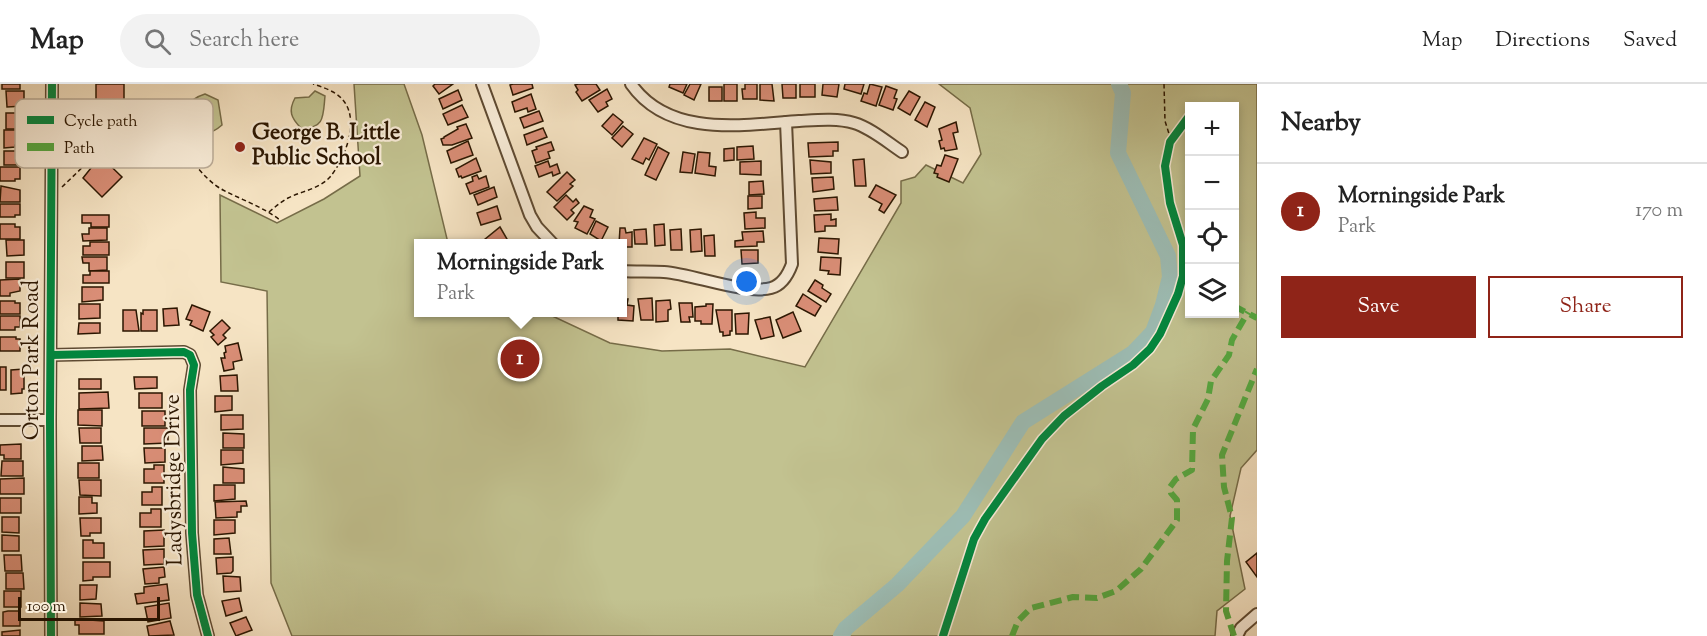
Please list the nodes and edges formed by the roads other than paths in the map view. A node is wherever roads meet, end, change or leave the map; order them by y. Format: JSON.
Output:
{"nodes":[{"id":1,"x":482,"y":84,"type":"edge"},
{"id":2,"x":632,"y":84,"type":"edge"},
{"id":3,"x":786,"y":122,"type":"junction"},
{"id":4,"x":902,"y":152,"type":"dead end"},
{"id":5,"x":52,"y":168,"type":"edge"},
{"id":6,"x":549,"y":239,"type":"edge"},
{"id":7,"x":627,"y":271,"type":"edge"},
{"id":8,"x":51,"y":355,"type":"junction"},
{"id":9,"x":0,"y":420,"type":"edge"},
{"id":10,"x":50,"y":420,"type":"junction"},
{"id":11,"x":1257,"y":614,"type":"edge"},
{"id":12,"x":51,"y":636,"type":"edge"},
{"id":13,"x":208,"y":636,"type":"edge"},
{"id":14,"x":1237,"y":636,"type":"edge"}],
"edges":[{"from":1,"to":6,"type":"street"},
{"from":2,"to":3,"type":"street"},
{"from":3,"to":4,"type":"street"},
{"from":3,"to":7,"type":"street"},
{"from":5,"to":8,"type":"street","name":"Orton Park Road"},
{"from":8,"to":10,"type":"street","name":"Orton Park Road"},
{"from":8,"to":13,"type":"street","name":"Ladysbridge Drive"},
{"from":9,"to":10,"type":"street"},
{"from":10,"to":12,"type":"street","name":"Orton Park Road"},
{"from":11,"to":14,"type":"street"}]}
